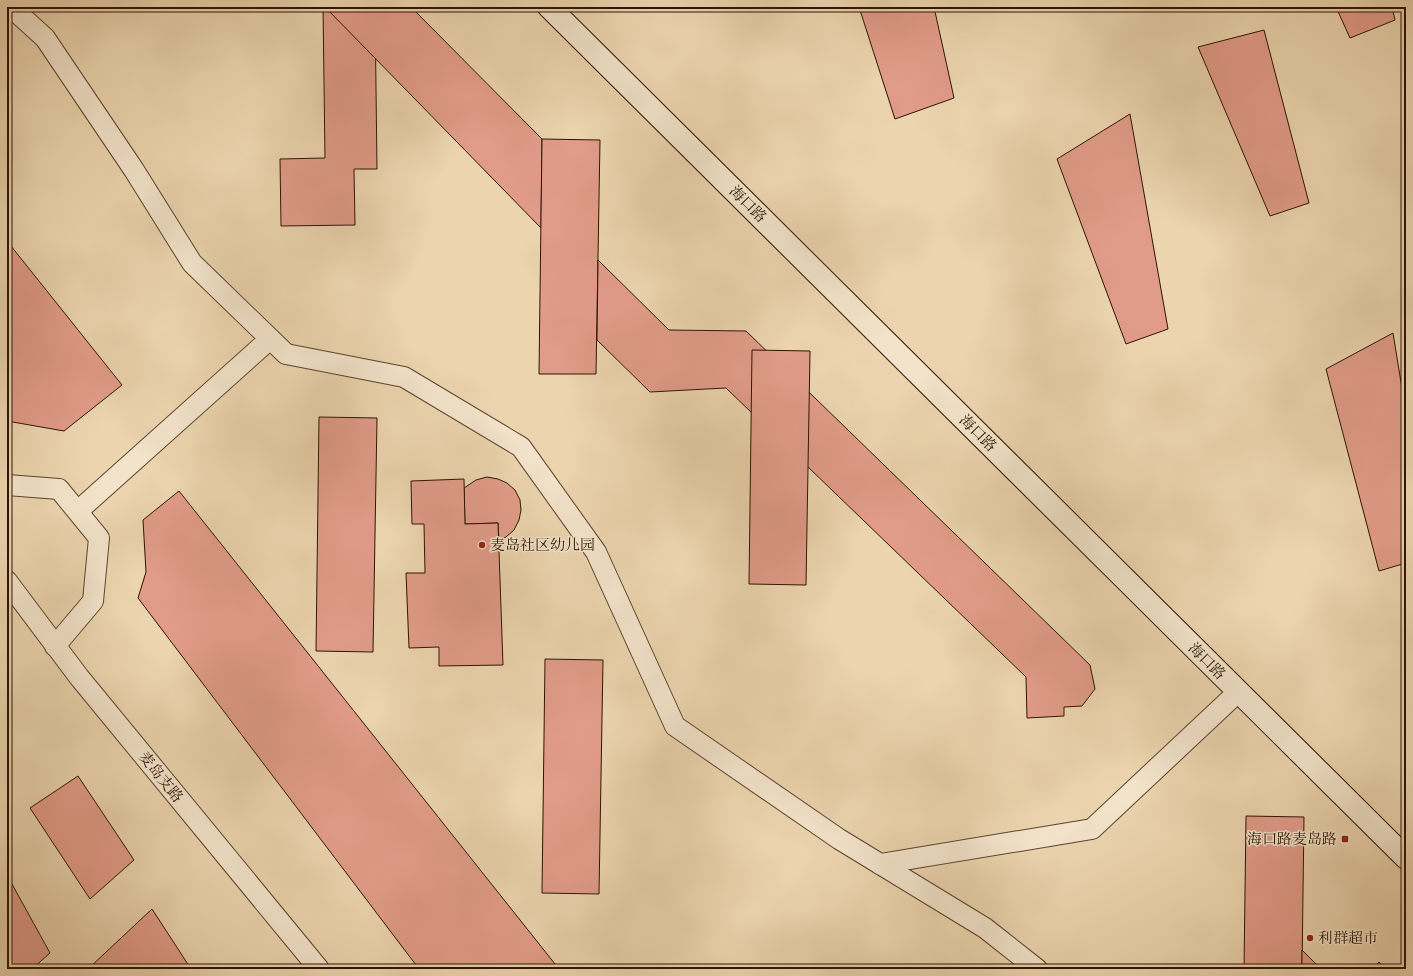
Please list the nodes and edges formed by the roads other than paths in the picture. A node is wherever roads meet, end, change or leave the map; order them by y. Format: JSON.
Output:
{"nodes":[{"id":1,"x":11,"y":7,"type":"edge"},
{"id":2,"x":549,"y":7,"type":"edge"},
{"id":3,"x":270,"y":339,"type":"junction"},
{"id":4,"x":7,"y":486,"type":"edge"},
{"id":5,"x":78,"y":511,"type":"junction"},
{"id":6,"x":7,"y":581,"type":"edge"},
{"id":7,"x":55,"y":646,"type":"junction"},
{"id":8,"x":1238,"y":692,"type":"junction"},
{"id":9,"x":1406,"y":858,"type":"edge"},
{"id":10,"x":880,"y":864,"type":"junction"},
{"id":11,"x":319,"y":969,"type":"edge"},
{"id":12,"x":1037,"y":969,"type":"edge"}],
"edges":[{"from":1,"to":3,"type":"street"},
{"from":2,"to":8,"type":"street","name":"海口路"},
{"from":3,"to":5,"type":"street"},
{"from":3,"to":10,"type":"street"},
{"from":4,"to":5,"type":"street"},
{"from":5,"to":7,"type":"street"},
{"from":6,"to":7,"type":"street","name":"麦岛支路"},
{"from":7,"to":11,"type":"street","name":"麦岛支路"},
{"from":8,"to":9,"type":"street","name":"海口路"},
{"from":8,"to":10,"type":"street"},
{"from":10,"to":12,"type":"street"}]}
